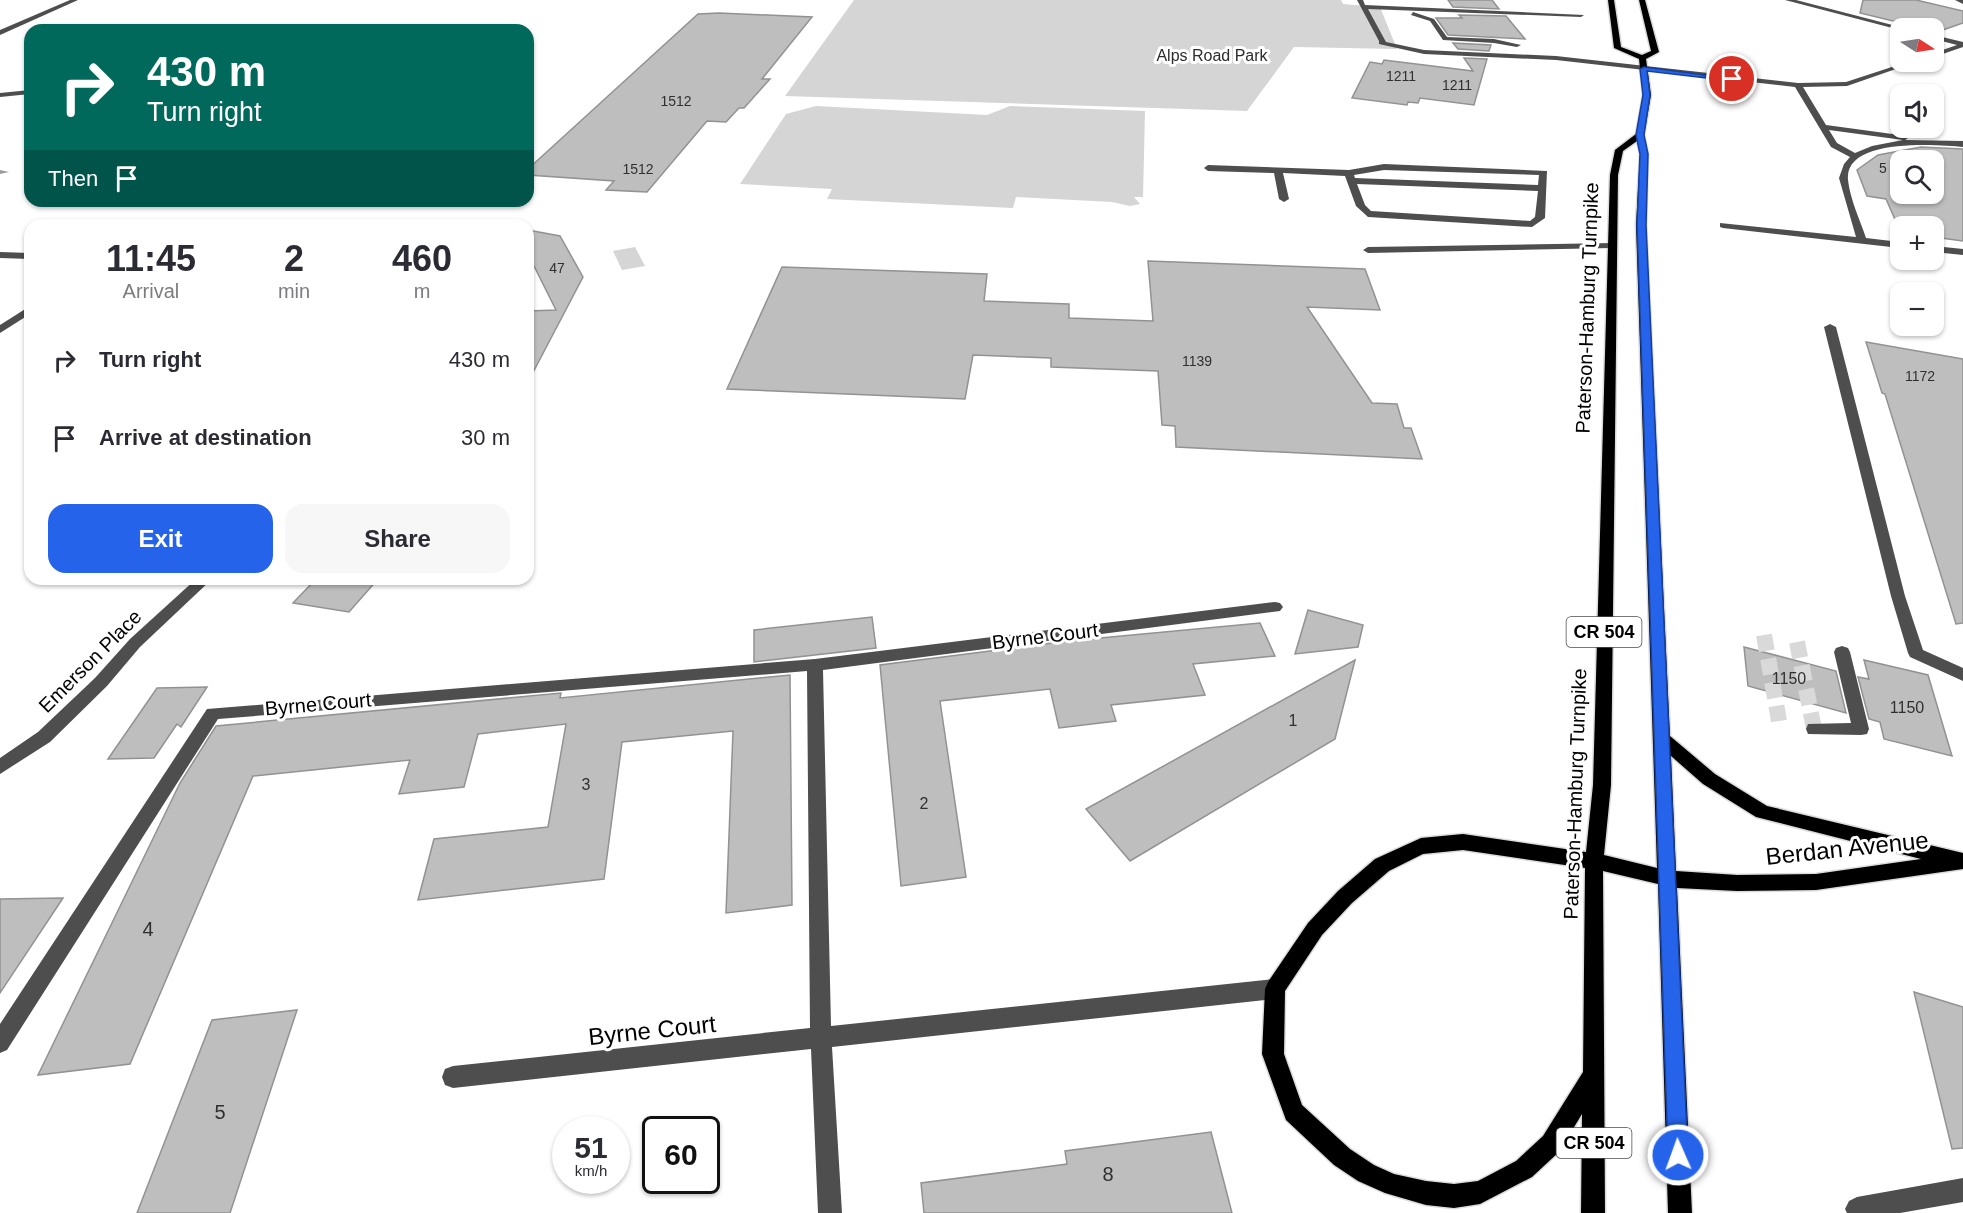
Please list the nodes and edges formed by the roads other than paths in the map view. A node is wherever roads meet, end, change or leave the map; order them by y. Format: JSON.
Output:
{"nodes":[{"id":1,"x":75,"y":0,"type":"edge"},
{"id":2,"x":1611,"y":0,"type":"edge"},
{"id":3,"x":1642,"y":0,"type":"edge"},
{"id":4,"x":1788,"y":0,"type":"edge"},
{"id":5,"x":1958,"y":0,"type":"edge"},
{"id":6,"x":1963,"y":2,"type":"edge"},
{"id":7,"x":1361,"y":4,"type":"edge"},
{"id":8,"x":1413,"y":14,"type":"dead end"},
{"id":9,"x":1581,"y":15,"type":"dead end"},
{"id":10,"x":1890,"y":25,"type":"edge"},
{"id":11,"x":0,"y":33,"type":"edge"},
{"id":12,"x":1944,"y":40,"type":"edge"},
{"id":13,"x":1517,"y":45,"type":"dead end"},
{"id":14,"x":1963,"y":45,"type":"edge"},
{"id":15,"x":1944,"y":52,"type":"edge"},
{"id":16,"x":1642,"y":58,"type":"junction"},
{"id":17,"x":1644,"y":69,"type":"junction"},
{"id":18,"x":1890,"y":70,"type":"edge"},
{"id":19,"x":1798,"y":85,"type":"junction"},
{"id":20,"x":24,"y":93,"type":"edge"},
{"id":21,"x":0,"y":95,"type":"edge"},
{"id":22,"x":1824,"y":127,"type":"junction"},
{"id":23,"x":1640,"y":135,"type":"junction"},
{"id":24,"x":1935,"y":142,"type":"junction"},
{"id":25,"x":1963,"y":144,"type":"edge"},
{"id":26,"x":1854,"y":156,"type":"junction"},
{"id":27,"x":1208,"y":168,"type":"dead end"},
{"id":28,"x":1278,"y":171,"type":"junction"},
{"id":29,"x":1351,"y":177,"type":"junction"},
{"id":30,"x":1543,"y":188,"type":"junction"},
{"id":31,"x":1284,"y":199,"type":"dead end"},
{"id":32,"x":1724,"y":225,"type":"dead end"},
{"id":33,"x":1862,"y":241,"type":"junction"},
{"id":34,"x":1890,"y":244,"type":"edge"},
{"id":35,"x":1611,"y":245,"type":"junction"},
{"id":36,"x":1368,"y":250,"type":"dead end"},
{"id":37,"x":1944,"y":250,"type":"edge"},
{"id":38,"x":1963,"y":252,"type":"edge"},
{"id":39,"x":0,"y":255,"type":"edge"},
{"id":40,"x":24,"y":256,"type":"edge"},
{"id":41,"x":24,"y":313,"type":"edge"},
{"id":42,"x":1830,"y":327,"type":"dead end"},
{"id":43,"x":0,"y":330,"type":"edge"},
{"id":44,"x":198,"y":585,"type":"edge"},
{"id":45,"x":1275,"y":606,"type":"dead end"},
{"id":46,"x":1842,"y":652,"type":"dead end"},
{"id":47,"x":815,"y":664,"type":"junction"},
{"id":48,"x":1963,"y":675,"type":"edge"},
{"id":49,"x":1814,"y":729,"type":"dead end"},
{"id":50,"x":1661,"y":738,"type":"junction"},
{"id":51,"x":0,"y":767,"type":"edge"},
{"id":52,"x":1594,"y":861,"type":"junction"},
{"id":53,"x":1963,"y":861,"type":"edge"},
{"id":54,"x":1669,"y":879,"type":"junction"},
{"id":55,"x":1275,"y":989,"type":"junction"},
{"id":56,"x":821,"y":1038,"type":"junction"},
{"id":57,"x":0,"y":1043,"type":"edge"},
{"id":58,"x":1595,"y":1072,"type":"junction"},
{"id":59,"x":453,"y":1077,"type":"dead end"},
{"id":60,"x":1963,"y":1190,"type":"edge"},
{"id":61,"x":1857,"y":1209,"type":"dead end"},
{"id":62,"x":830,"y":1213,"type":"edge"},
{"id":63,"x":1593,"y":1213,"type":"edge"},
{"id":64,"x":1680,"y":1213,"type":"edge"}],
"edges":[{"from":1,"to":11,"type":"street"},
{"from":2,"to":16,"type":"main road"},
{"from":3,"to":16,"type":"main road"},
{"from":4,"to":10,"type":"street"},
{"from":5,"to":6,"type":"street"},
{"from":7,"to":9,"type":"street"},
{"from":7,"to":17,"type":"street"},
{"from":8,"to":13,"type":"street"},
{"from":12,"to":14,"type":"street"},
{"from":14,"to":15,"type":"street"},
{"from":16,"to":17,"type":"main road","number":"CR 504"},
{"from":17,"to":19,"type":"street"},
{"from":17,"to":23,"type":"main road","number":"CR 504"},
{"from":18,"to":19,"type":"street"},
{"from":19,"to":22,"type":"street"},
{"from":20,"to":21,"type":"street"},
{"from":22,"to":24,"type":"street"},
{"from":22,"to":26,"type":"street"},
{"from":23,"to":35,"type":"main road","name":"Paterson-Hamburg Turnpike","number":"CR 504"},
{"from":23,"to":50,"type":"main road","number":"CR 504"},
{"from":24,"to":25,"type":"street"},
{"from":24,"to":26,"type":"street"},
{"from":26,"to":33,"type":"street"},
{"from":27,"to":28,"type":"street"},
{"from":28,"to":29,"type":"street"},
{"from":28,"to":31,"type":"street"},
{"from":29,"to":30,"type":"street"},
{"from":29,"to":30,"type":"street"},
{"from":29,"to":30,"type":"street"},
{"from":32,"to":33,"type":"street"},
{"from":33,"to":34,"type":"street"},
{"from":35,"to":36,"type":"street"},
{"from":35,"to":52,"type":"main road","name":"Paterson-Hamburg Turnpike","number":"CR 504"},
{"from":37,"to":38,"type":"street"},
{"from":39,"to":40,"type":"street"},
{"from":41,"to":43,"type":"street"},
{"from":42,"to":48,"type":"street"},
{"from":44,"to":51,"type":"street","name":"Emerson Place"},
{"from":45,"to":47,"type":"street","name":"Byrne Court"},
{"from":46,"to":49,"type":"street"},
{"from":47,"to":56,"type":"street"},
{"from":47,"to":57,"type":"street","name":"Byrne Court"},
{"from":50,"to":53,"type":"main road"},
{"from":50,"to":54,"type":"main road","number":"CR 504"},
{"from":52,"to":54,"type":"main road","name":"Berdan Avenue"},
{"from":52,"to":55,"type":"main road","name":"Berdan Avenue"},
{"from":52,"to":58,"type":"main road","name":"Paterson-Hamburg Turnpike","number":"CR 504"},
{"from":53,"to":54,"type":"main road","name":"Berdan Avenue"},
{"from":54,"to":64,"type":"main road","number":"CR 504"},
{"from":55,"to":56,"type":"street","name":"Byrne Court"},
{"from":55,"to":58,"type":"main road"},
{"from":56,"to":59,"type":"street","name":"Byrne Court"},
{"from":56,"to":62,"type":"street"},
{"from":58,"to":63,"type":"main road","name":"Paterson-Hamburg Turnpike","number":"CR 504"},
{"from":60,"to":61,"type":"street"}]}
